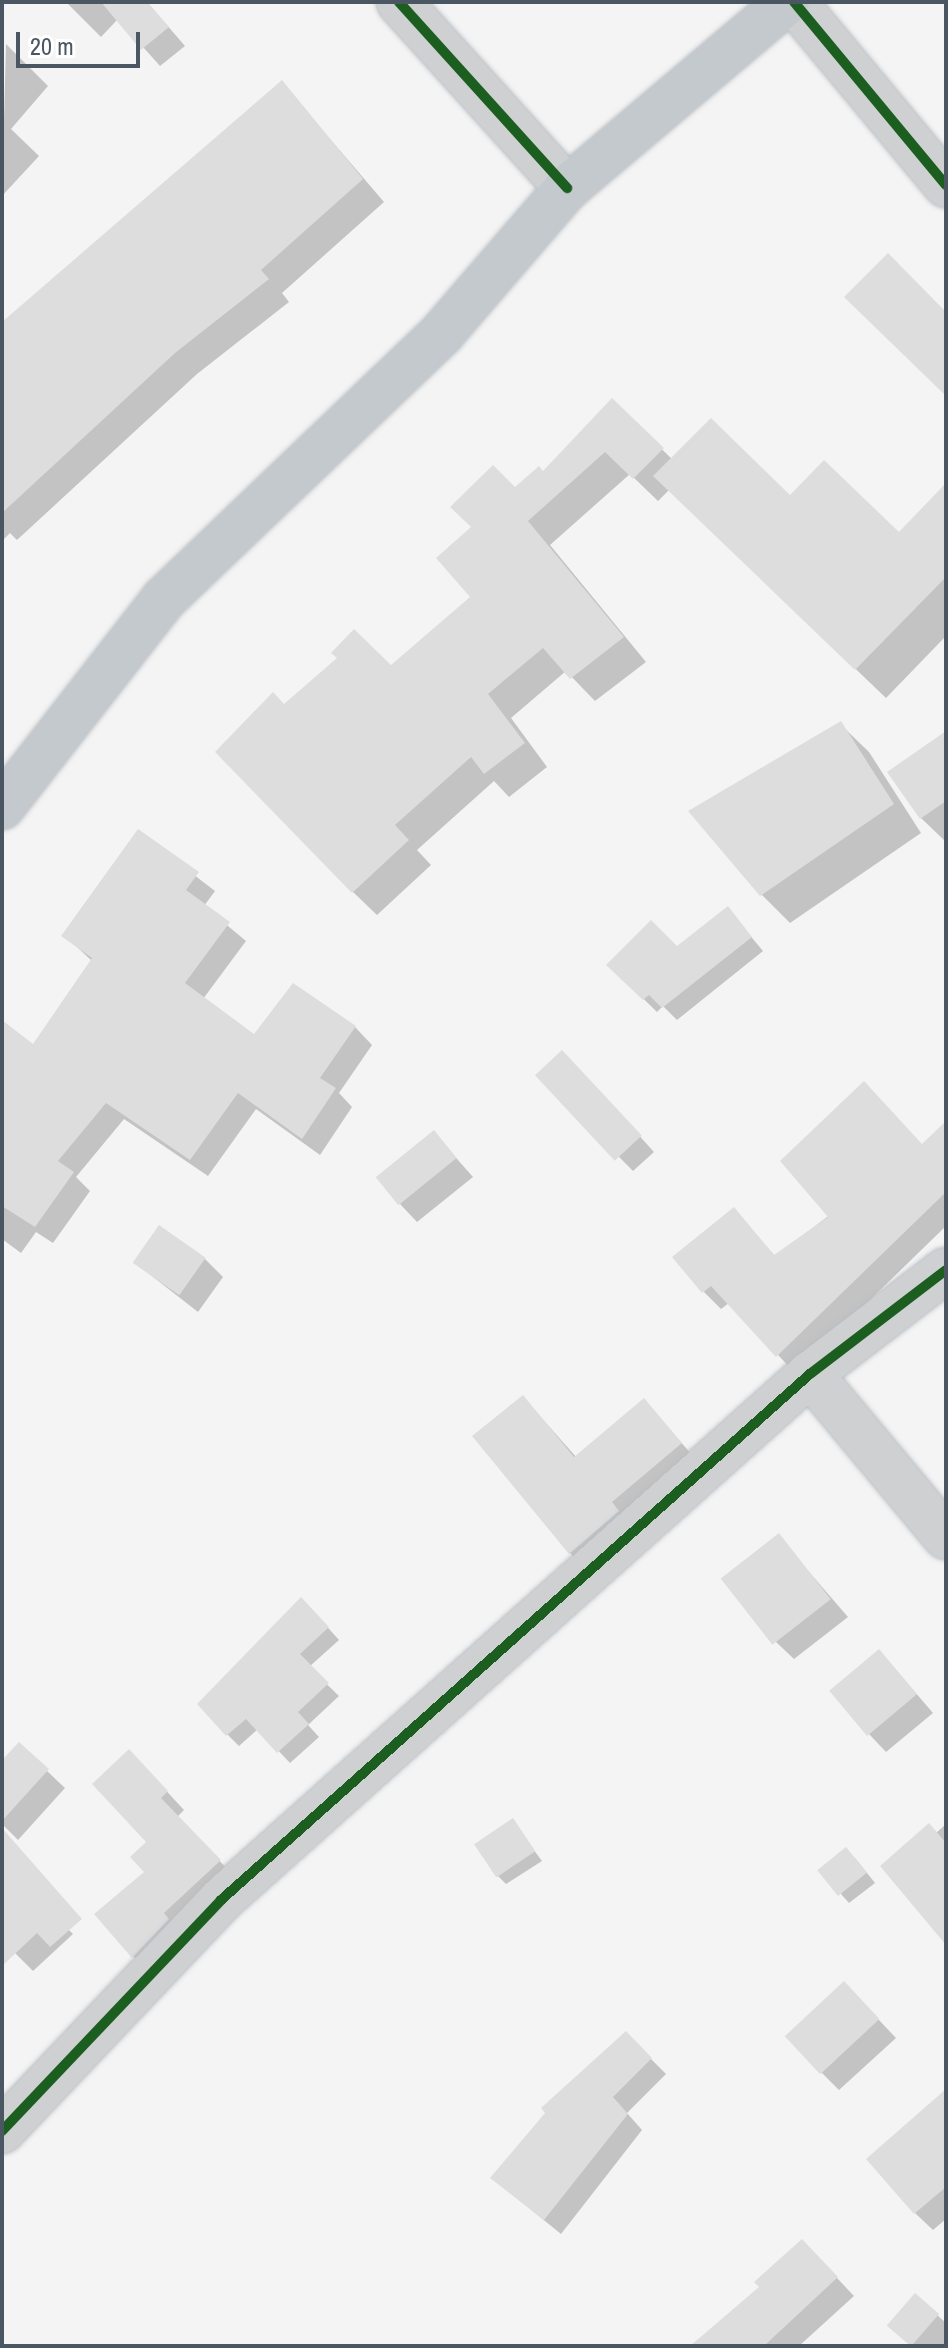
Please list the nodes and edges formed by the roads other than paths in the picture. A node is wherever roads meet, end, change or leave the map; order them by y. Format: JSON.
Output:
{"nodes":[{"id":1,"x":399,"y":2,"type":"edge"},
{"id":2,"x":787,"y":2,"type":"edge"},
{"id":3,"x":794,"y":2,"type":"edge"},
{"id":4,"x":946,"y":185,"type":"edge"},
{"id":5,"x":567,"y":188,"type":"junction"},
{"id":6,"x":2,"y":807,"type":"edge"},
{"id":7,"x":946,"y":1270,"type":"edge"},
{"id":8,"x":810,"y":1374,"type":"junction"},
{"id":9,"x":946,"y":1537,"type":"edge"},
{"id":10,"x":2,"y":2131,"type":"edge"}],
"edges":[{"from":1,"to":5,"type":"street"},
{"from":2,"to":5,"type":"highway"},
{"from":3,"to":4,"type":"street"},
{"from":5,"to":6,"type":"highway"},
{"from":7,"to":8,"type":"street"},
{"from":8,"to":9,"type":"street"},
{"from":8,"to":10,"type":"street"}]}
